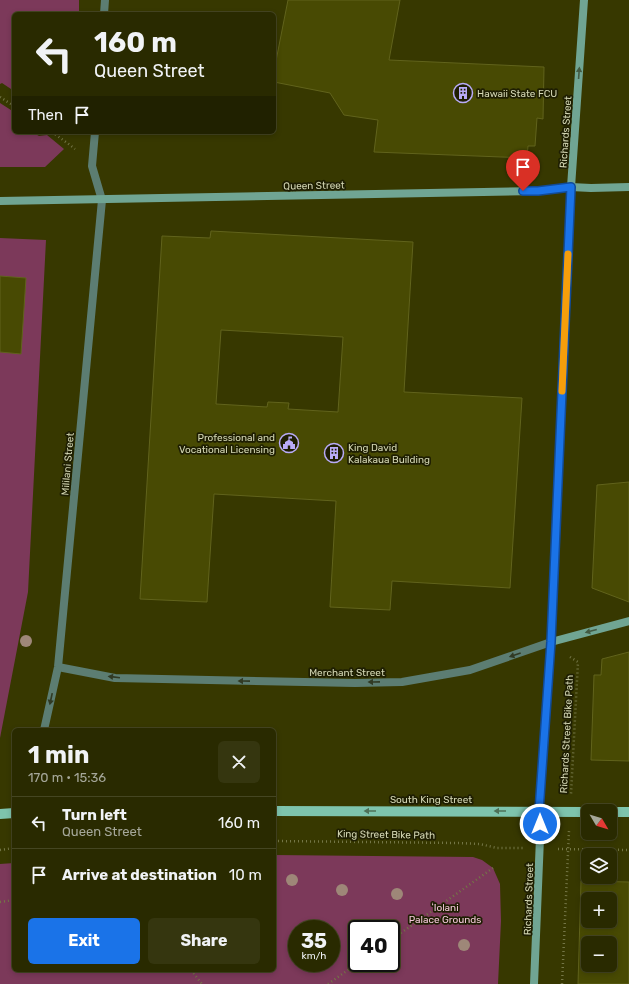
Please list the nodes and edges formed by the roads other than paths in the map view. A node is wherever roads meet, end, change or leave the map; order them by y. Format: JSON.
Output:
{"nodes":[{"id":1,"x":105,"y":0,"type":"edge"},
{"id":2,"x":584,"y":0,"type":"edge"},
{"id":3,"x":104,"y":12,"type":"edge"},
{"id":4,"x":95,"y":134,"type":"edge"},
{"id":5,"x":571,"y":187,"type":"junction"},
{"id":6,"x":629,"y":187,"type":"edge"},
{"id":7,"x":102,"y":200,"type":"junction"},
{"id":8,"x":0,"y":201,"type":"edge"},
{"id":9,"x":629,"y":621,"type":"edge"},
{"id":10,"x":551,"y":642,"type":"junction"},
{"id":11,"x":58,"y":667,"type":"junction"},
{"id":12,"x":44,"y":728,"type":"edge"},
{"id":13,"x":539,"y":811,"type":"junction"},
{"id":14,"x":276,"y":812,"type":"edge"},
{"id":15,"x":581,"y":812,"type":"edge"},
{"id":16,"x":617,"y":812,"type":"edge"},
{"id":17,"x":629,"y":812,"type":"edge"},
{"id":18,"x":12,"y":813,"type":"edge"},
{"id":19,"x":0,"y":814,"type":"edge"},
{"id":20,"x":534,"y":984,"type":"edge"}],
"edges":[{"from":1,"to":3,"type":"street"},
{"from":5,"to":2,"type":"street","name":"Richards Street","one_way":true},
{"from":4,"to":7,"type":"street"},
{"from":5,"to":6,"type":"street","name":"Queen Street"},
{"from":5,"to":7,"type":"street","name":"Queen Street"},
{"from":5,"to":10,"type":"street","name":"Richards Street"},
{"from":7,"to":8,"type":"street","name":"Queen Street"},
{"from":7,"to":11,"type":"street","name":"Mililani Street"},
{"from":9,"to":10,"type":"street","name":"Merchant Street","one_way":true},
{"from":10,"to":11,"type":"street","name":"Merchant Street","one_way":true},
{"from":10,"to":13,"type":"street","name":"Richards Street"},
{"from":11,"to":12,"type":"street","name":"Mililani Street","one_way":true},
{"from":13,"to":14,"type":"main road","name":"South King Street","one_way":true},
{"from":13,"to":15,"type":"main road","name":"South King Street"},
{"from":13,"to":20,"type":"street","name":"Richards Street"},
{"from":16,"to":17,"type":"main road"},
{"from":18,"to":19,"type":"main road"}]}
